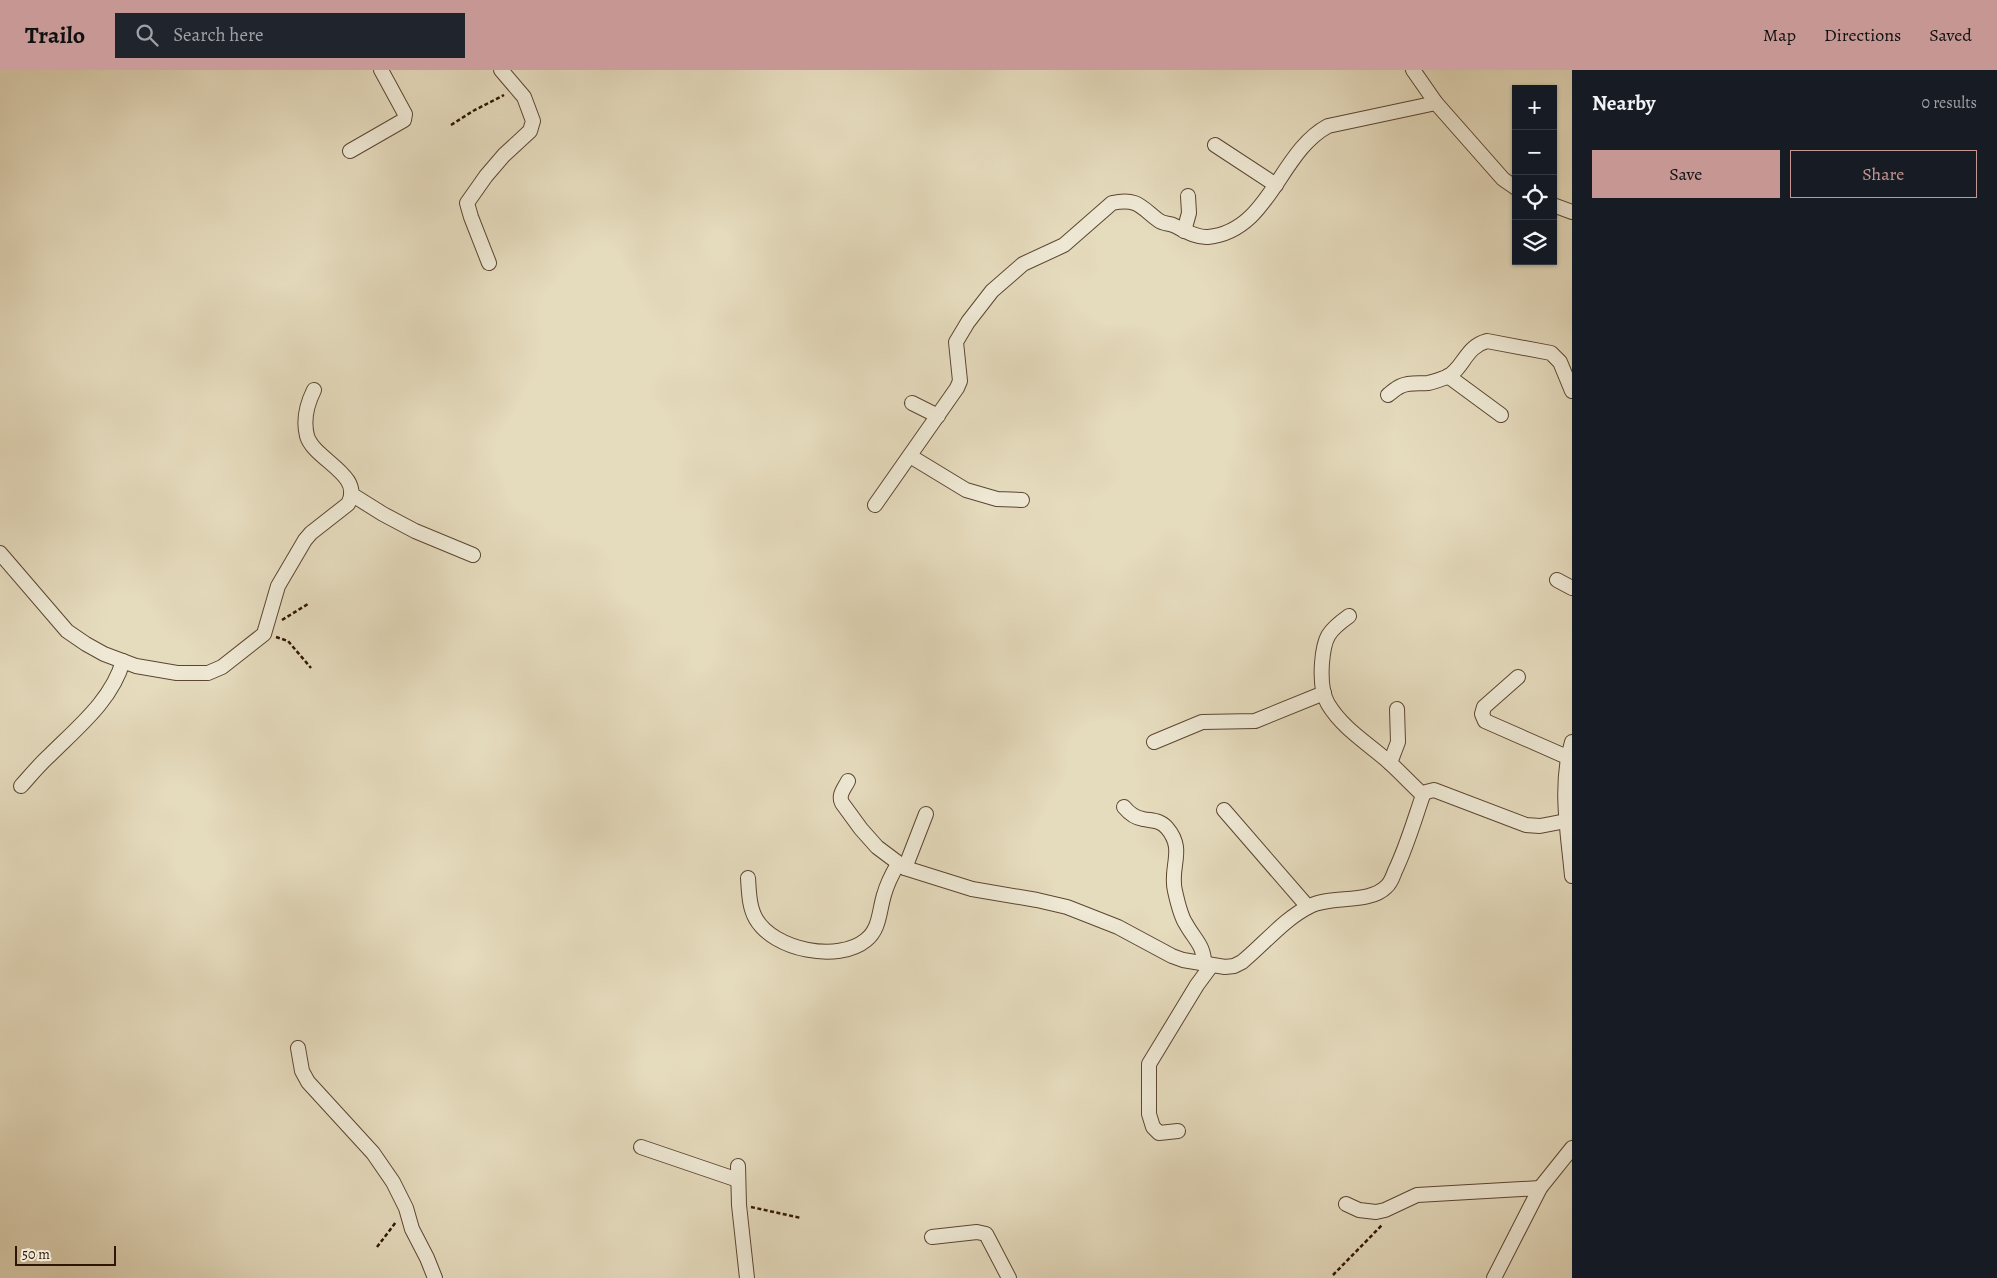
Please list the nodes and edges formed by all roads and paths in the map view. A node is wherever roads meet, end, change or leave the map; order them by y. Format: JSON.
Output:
{"nodes":[{"id":1,"x":381,"y":70,"type":"edge"},
{"id":2,"x":501,"y":70,"type":"edge"},
{"id":3,"x":1413,"y":70,"type":"edge"},
{"id":4,"x":516,"y":88,"type":"junction"},
{"id":5,"x":1436,"y":103,"type":"junction"},
{"id":6,"x":452,"y":125,"type":"dead end"},
{"id":7,"x":1215,"y":145,"type":"dead end"},
{"id":8,"x":350,"y":151,"type":"dead end"},
{"id":9,"x":1276,"y":185,"type":"junction"},
{"id":10,"x":1512,"y":185,"type":"edge"},
{"id":11,"x":1188,"y":196,"type":"dead end"},
{"id":12,"x":1557,"y":206,"type":"edge"},
{"id":13,"x":1572,"y":212,"type":"edge"},
{"id":14,"x":1184,"y":231,"type":"junction"},
{"id":15,"x":489,"y":263,"type":"dead end"},
{"id":16,"x":1448,"y":376,"type":"junction"},
{"id":17,"x":314,"y":390,"type":"dead end"},
{"id":18,"x":1572,"y":392,"type":"edge"},
{"id":19,"x":1388,"y":395,"type":"dead end"},
{"id":20,"x":912,"y":403,"type":"dead end"},
{"id":21,"x":1501,"y":415,"type":"dead end"},
{"id":22,"x":938,"y":416,"type":"junction"},
{"id":23,"x":910,"y":456,"type":"junction"},
{"id":24,"x":351,"y":494,"type":"junction"},
{"id":25,"x":1022,"y":500,"type":"dead end"},
{"id":26,"x":875,"y":506,"type":"dead end"},
{"id":27,"x":0,"y":553,"type":"edge"},
{"id":28,"x":473,"y":556,"type":"dead end"},
{"id":29,"x":1557,"y":580,"type":"dead end"},
{"id":30,"x":1572,"y":588,"type":"edge"},
{"id":31,"x":308,"y":604,"type":"dead end"},
{"id":32,"x":1349,"y":616,"type":"dead end"},
{"id":33,"x":264,"y":633,"type":"junction"},
{"id":34,"x":123,"y":661,"type":"junction"},
{"id":35,"x":311,"y":668,"type":"dead end"},
{"id":36,"x":1518,"y":677,"type":"dead end"},
{"id":37,"x":1324,"y":693,"type":"junction"},
{"id":38,"x":1397,"y":709,"type":"dead end"},
{"id":39,"x":1154,"y":742,"type":"dead end"},
{"id":40,"x":1572,"y":742,"type":"edge"},
{"id":41,"x":1567,"y":757,"type":"junction"},
{"id":42,"x":1390,"y":763,"type":"junction"},
{"id":43,"x":848,"y":781,"type":"dead end"},
{"id":44,"x":21,"y":786,"type":"dead end"},
{"id":45,"x":1569,"y":794,"type":"edge"},
{"id":46,"x":1423,"y":796,"type":"junction"},
{"id":47,"x":1124,"y":807,"type":"dead end"},
{"id":48,"x":1224,"y":810,"type":"dead end"},
{"id":49,"x":926,"y":814,"type":"dead end"},
{"id":50,"x":1566,"y":822,"type":"junction"},
{"id":51,"x":901,"y":866,"type":"junction"},
{"id":52,"x":1572,"y":876,"type":"edge"},
{"id":53,"x":748,"y":878,"type":"dead end"},
{"id":54,"x":1308,"y":907,"type":"junction"},
{"id":55,"x":1208,"y":966,"type":"junction"},
{"id":56,"x":298,"y":1048,"type":"dead end"},
{"id":57,"x":1178,"y":1131,"type":"dead end"},
{"id":58,"x":641,"y":1147,"type":"dead end"},
{"id":59,"x":1572,"y":1148,"type":"edge"},
{"id":60,"x":1540,"y":1188,"type":"junction"},
{"id":61,"x":1346,"y":1204,"type":"dead end"},
{"id":62,"x":739,"y":1205,"type":"junction"},
{"id":63,"x":1396,"y":1205,"type":"junction"},
{"id":64,"x":406,"y":1208,"type":"junction"},
{"id":65,"x":801,"y":1218,"type":"dead end"},
{"id":66,"x":932,"y":1237,"type":"dead end"},
{"id":67,"x":377,"y":1247,"type":"dead end"},
{"id":68,"x":1333,"y":1274,"type":"dead end"},
{"id":69,"x":435,"y":1278,"type":"edge"},
{"id":70,"x":747,"y":1278,"type":"edge"},
{"id":71,"x":1009,"y":1278,"type":"edge"},
{"id":72,"x":1494,"y":1278,"type":"edge"}],
"edges":[{"from":1,"to":8,"type":"street"},
{"from":2,"to":4,"type":"street"},
{"from":3,"to":5,"type":"street"},
{"from":4,"to":6,"type":"path"},
{"from":4,"to":15,"type":"street"},
{"from":5,"to":9,"type":"street"},
{"from":5,"to":10,"type":"street"},
{"from":7,"to":9,"type":"street"},
{"from":9,"to":14,"type":"street"},
{"from":11,"to":14,"type":"street"},
{"from":12,"to":13,"type":"street"},
{"from":14,"to":22,"type":"street"},
{"from":16,"to":18,"type":"street"},
{"from":16,"to":19,"type":"street"},
{"from":16,"to":21,"type":"street"},
{"from":17,"to":24,"type":"street"},
{"from":20,"to":22,"type":"street"},
{"from":22,"to":23,"type":"street"},
{"from":23,"to":25,"type":"street"},
{"from":23,"to":26,"type":"street"},
{"from":24,"to":28,"type":"street"},
{"from":24,"to":33,"type":"street"},
{"from":27,"to":34,"type":"street"},
{"from":29,"to":30,"type":"street"},
{"from":31,"to":33,"type":"path"},
{"from":32,"to":37,"type":"street"},
{"from":33,"to":34,"type":"street"},
{"from":33,"to":35,"type":"path"},
{"from":34,"to":44,"type":"street"},
{"from":36,"to":41,"type":"street"},
{"from":37,"to":39,"type":"street"},
{"from":37,"to":42,"type":"street"},
{"from":38,"to":42,"type":"street"},
{"from":40,"to":41,"type":"street"},
{"from":41,"to":45,"type":"street"},
{"from":42,"to":46,"type":"street"},
{"from":43,"to":51,"type":"street"},
{"from":45,"to":50,"type":"street"},
{"from":46,"to":50,"type":"street"},
{"from":46,"to":54,"type":"street"},
{"from":47,"to":55,"type":"street"},
{"from":48,"to":54,"type":"street"},
{"from":49,"to":51,"type":"street"},
{"from":50,"to":52,"type":"street"},
{"from":51,"to":53,"type":"street"},
{"from":51,"to":55,"type":"street"},
{"from":54,"to":55,"type":"street"},
{"from":55,"to":57,"type":"street"},
{"from":56,"to":64,"type":"street"},
{"from":58,"to":62,"type":"street"},
{"from":59,"to":60,"type":"street"},
{"from":60,"to":63,"type":"street"},
{"from":60,"to":72,"type":"street"},
{"from":61,"to":63,"type":"street"},
{"from":62,"to":65,"type":"path"},
{"from":62,"to":70,"type":"street"},
{"from":63,"to":68,"type":"path"},
{"from":64,"to":67,"type":"path"},
{"from":64,"to":69,"type":"street"},
{"from":66,"to":71,"type":"street"}]}
